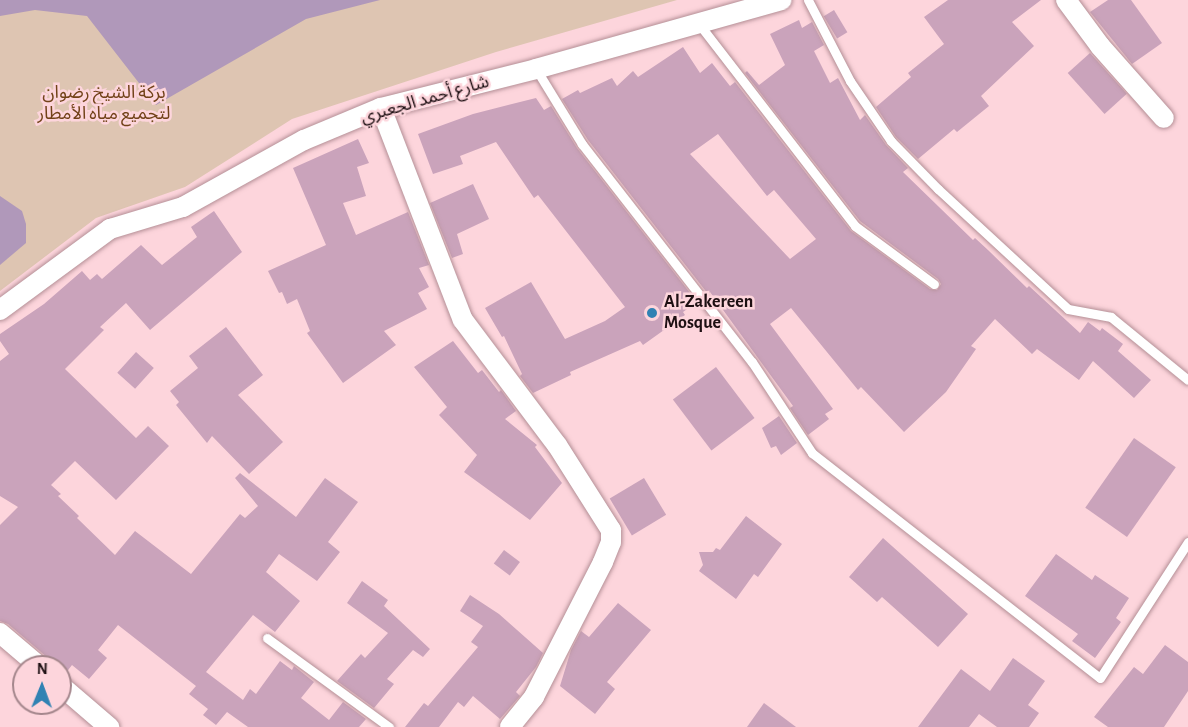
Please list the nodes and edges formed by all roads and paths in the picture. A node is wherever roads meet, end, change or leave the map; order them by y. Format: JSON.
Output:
{"nodes":[{"id":1,"x":783,"y":0,"type":"edge"},
{"id":2,"x":808,"y":0,"type":"edge"},
{"id":3,"x":1066,"y":0,"type":"edge"},
{"id":4,"x":699,"y":24,"type":"junction"},
{"id":5,"x":536,"y":69,"type":"junction"},
{"id":6,"x":381,"y":108,"type":"junction"},
{"id":7,"x":1164,"y":118,"type":"dead end"},
{"id":8,"x":934,"y":284,"type":"dead end"},
{"id":9,"x":0,"y":310,"type":"edge"},
{"id":10,"x":1188,"y":380,"type":"edge"},
{"id":11,"x":1188,"y":542,"type":"edge"},
{"id":12,"x":0,"y":633,"type":"edge"},
{"id":13,"x":267,"y":638,"type":"dead end"},
{"id":14,"x":26,"y":655,"type":"edge"},
{"id":15,"x":72,"y":695,"type":"edge"},
{"id":16,"x":109,"y":727,"type":"edge"},
{"id":17,"x":389,"y":727,"type":"edge"},
{"id":18,"x":510,"y":727,"type":"edge"}],
"edges":[{"from":1,"to":4,"type":"street","name":"شارع أحمد الجعبري"},
{"from":2,"to":10,"type":"lane"},
{"from":3,"to":7,"type":"street"},
{"from":4,"to":5,"type":"street","name":"شارع أحمد الجعبري"},
{"from":4,"to":8,"type":"lane"},
{"from":5,"to":6,"type":"street","name":"شارع أحمد الجعبري"},
{"from":5,"to":11,"type":"lane"},
{"from":6,"to":9,"type":"street","name":"شارع أحمد الجعبري"},
{"from":6,"to":18,"type":"street"},
{"from":12,"to":14,"type":"street"},
{"from":13,"to":17,"type":"lane"},
{"from":15,"to":16,"type":"street"}]}
